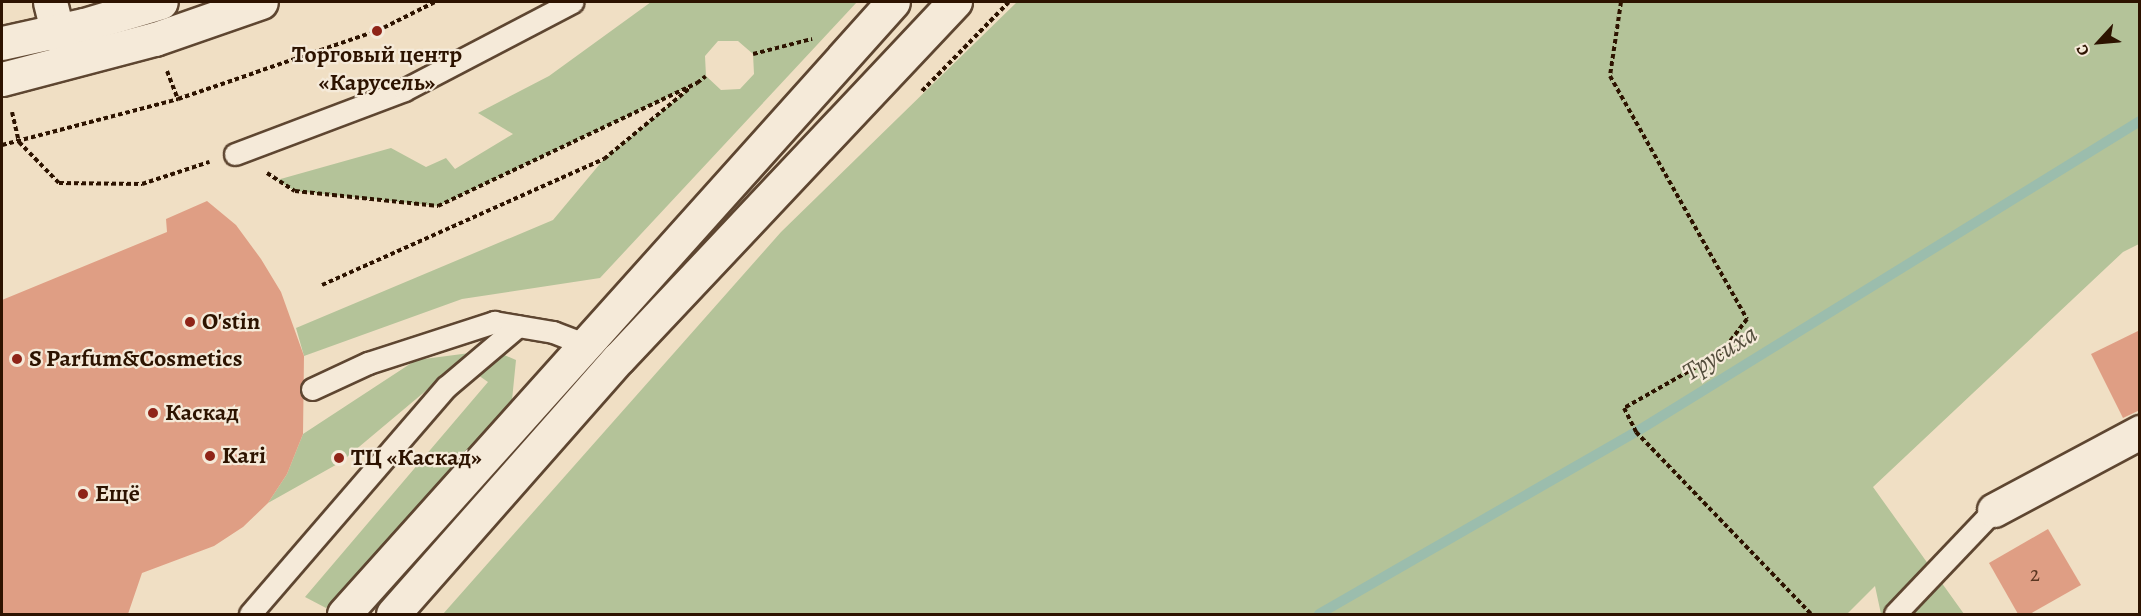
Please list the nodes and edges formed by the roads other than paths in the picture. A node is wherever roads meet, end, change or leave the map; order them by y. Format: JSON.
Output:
{"nodes":[{"id":1,"x":160,"y":2,"type":"edge"},
{"id":2,"x":261,"y":2,"type":"edge"},
{"id":3,"x":572,"y":2,"type":"edge"},
{"id":4,"x":893,"y":2,"type":"edge"},
{"id":5,"x":955,"y":2,"type":"edge"},
{"id":6,"x":68,"y":15,"type":"edge"},
{"id":7,"x":2,"y":43,"type":"edge"},
{"id":8,"x":77,"y":62,"type":"junction"},
{"id":9,"x":5,"y":90,"type":"edge"},
{"id":10,"x":235,"y":153,"type":"dead end"},
{"id":11,"x":518,"y":326,"type":"junction"},
{"id":12,"x":584,"y":344,"type":"junction"},
{"id":13,"x":312,"y":389,"type":"dead end"},
{"id":14,"x":2139,"y":432,"type":"edge"},
{"id":15,"x":1994,"y":510,"type":"joint"},
{"id":16,"x":250,"y":615,"type":"edge"},
{"id":17,"x":344,"y":615,"type":"edge"},
{"id":18,"x":393,"y":615,"type":"edge"},
{"id":19,"x":1895,"y":615,"type":"edge"}],
"edges":[{"from":1,"to":6,"type":"main road"},
{"from":2,"to":8,"type":"main road"},
{"from":3,"to":10,"type":"lane"},
{"from":4,"to":12,"type":"main road"},
{"from":5,"to":18,"type":"main road"},
{"from":6,"to":7,"type":"main road"},
{"from":6,"to":8,"type":"main road"},
{"from":8,"to":9,"type":"main road"},
{"from":11,"to":12,"type":"lane"},
{"from":11,"to":13,"type":"lane"},
{"from":11,"to":16,"type":"lane"},
{"from":12,"to":17,"type":"main road"},
{"from":14,"to":15,"type":"main road"},
{"from":15,"to":19,"type":"lane"}]}
